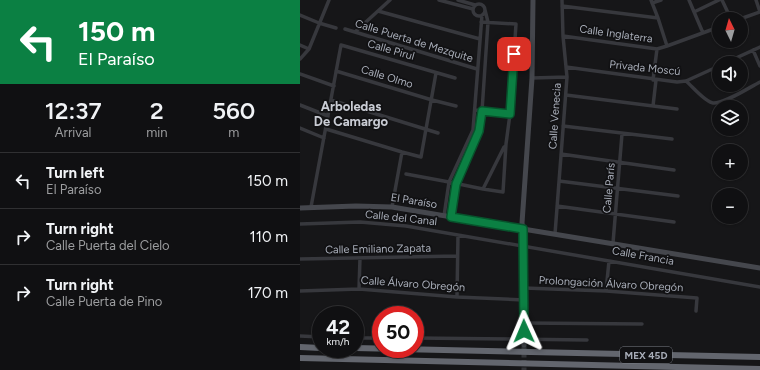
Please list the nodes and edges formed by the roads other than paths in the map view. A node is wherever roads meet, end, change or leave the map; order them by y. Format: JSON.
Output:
{"nodes":[{"id":1,"x":329,"y":0,"type":"edge"},
{"id":2,"x":390,"y":0,"type":"edge"},
{"id":3,"x":439,"y":0,"type":"edge"},
{"id":4,"x":458,"y":0,"type":"edge"},
{"id":5,"x":533,"y":0,"type":"edge"},
{"id":6,"x":562,"y":0,"type":"edge"},
{"id":7,"x":661,"y":0,"type":"edge"},
{"id":8,"x":689,"y":0,"type":"edge"},
{"id":9,"x":719,"y":0,"type":"edge"},
{"id":10,"x":722,"y":0,"type":"edge"},
{"id":11,"x":756,"y":0,"type":"edge"},
{"id":12,"x":652,"y":2,"type":"edge"},
{"id":13,"x":475,"y":5,"type":"edge"},
{"id":14,"x":562,"y":6,"type":"junction"},
{"id":15,"x":485,"y":10,"type":"junction"},
{"id":16,"x":378,"y":11,"type":"junction"},
{"id":17,"x":694,"y":12,"type":"junction"},
{"id":18,"x":728,"y":12,"type":"edge"},
{"id":19,"x":760,"y":12,"type":"edge"},
{"id":20,"x":300,"y":15,"type":"edge"},
{"id":21,"x":482,"y":15,"type":"junction"},
{"id":22,"x":748,"y":16,"type":"edge"},
{"id":23,"x":658,"y":18,"type":"junction"},
{"id":24,"x":482,"y":22,"type":"junction"},
{"id":25,"x":488,"y":22,"type":"junction"},
{"id":26,"x":319,"y":23,"type":"junction"},
{"id":27,"x":336,"y":28,"type":"dead end"},
{"id":28,"x":345,"y":30,"type":"dead end"},
{"id":29,"x":712,"y":30,"type":"edge"},
{"id":30,"x":354,"y":32,"type":"junction"},
{"id":31,"x":703,"y":33,"type":"junction"},
{"id":32,"x":563,"y":36,"type":"junction"},
{"id":33,"x":480,"y":39,"type":"junction"},
{"id":34,"x":300,"y":45,"type":"edge"},
{"id":35,"x":667,"y":46,"type":"junction"},
{"id":36,"x":760,"y":47,"type":"edge"},
{"id":37,"x":309,"y":49,"type":"junction"},
{"id":38,"x":657,"y":49,"type":"junction"},
{"id":39,"x":753,"y":50,"type":"junction"},
{"id":40,"x":740,"y":56,"type":"edge"},
{"id":41,"x":300,"y":59,"type":"edge"},
{"id":42,"x":760,"y":66,"type":"edge"},
{"id":43,"x":566,"y":67,"type":"junction"},
{"id":44,"x":478,"y":69,"type":"junction"},
{"id":45,"x":712,"y":69,"type":"edge"},
{"id":46,"x":336,"y":71,"type":"junction"},
{"id":47,"x":436,"y":72,"type":"junction"},
{"id":48,"x":300,"y":74,"type":"edge"},
{"id":49,"x":567,"y":77,"type":"junction"},
{"id":50,"x":455,"y":78,"type":"dead end"},
{"id":51,"x":532,"y":78,"type":"junction"},
{"id":52,"x":654,"y":80,"type":"junction"},
{"id":53,"x":686,"y":81,"type":"junction"},
{"id":54,"x":760,"y":82,"type":"edge"},
{"id":55,"x":334,"y":86,"type":"junction"},
{"id":56,"x":566,"y":95,"type":"junction"},
{"id":57,"x":331,"y":100,"type":"junction"},
{"id":58,"x":432,"y":100,"type":"junction"},
{"id":59,"x":300,"y":105,"type":"edge"},
{"id":60,"x":456,"y":106,"type":"dead end"},
{"id":61,"x":653,"y":106,"type":"junction"},
{"id":62,"x":677,"y":109,"type":"dead end"},
{"id":63,"x":475,"y":110,"type":"junction"},
{"id":64,"x":482,"y":111,"type":"junction"},
{"id":65,"x":510,"y":114,"type":"junction"},
{"id":66,"x":328,"y":116,"type":"junction"},
{"id":67,"x":563,"y":126,"type":"junction"},
{"id":68,"x":300,"y":128,"type":"edge"},
{"id":69,"x":326,"y":129,"type":"junction"},
{"id":70,"x":426,"y":129,"type":"junction"},
{"id":71,"x":438,"y":133,"type":"dead end"},
{"id":72,"x":622,"y":134,"type":"junction"},
{"id":73,"x":324,"y":138,"type":"junction"},
{"id":74,"x":672,"y":139,"type":"dead end"},
{"id":75,"x":506,"y":144,"type":"junction"},
{"id":76,"x":402,"y":152,"type":"junction"},
{"id":77,"x":561,"y":154,"type":"junction"},
{"id":78,"x":620,"y":162,"type":"junction"},
{"id":79,"x":674,"y":170,"type":"dead end"},
{"id":80,"x":406,"y":174,"type":"dead end"},
{"id":81,"x":559,"y":181,"type":"junction"},
{"id":82,"x":449,"y":182,"type":"junction"},
{"id":83,"x":456,"y":184,"type":"junction"},
{"id":84,"x":483,"y":189,"type":"junction"},
{"id":85,"x":618,"y":189,"type":"junction"},
{"id":86,"x":678,"y":196,"type":"dead end"},
{"id":87,"x":557,"y":206,"type":"junction"},
{"id":88,"x":311,"y":207,"type":"junction"},
{"id":89,"x":392,"y":207,"type":"junction"},
{"id":90,"x":300,"y":208,"type":"edge"},
{"id":91,"x":616,"y":215,"type":"junction"},
{"id":92,"x":444,"y":216,"type":"junction"},
{"id":93,"x":451,"y":217,"type":"junction"},
{"id":94,"x":674,"y":222,"type":"dead end"},
{"id":95,"x":300,"y":224,"type":"edge"},
{"id":96,"x":523,"y":230,"type":"junction"},
{"id":97,"x":555,"y":234,"type":"junction"},
{"id":98,"x":458,"y":235,"type":"junction"},
{"id":99,"x":613,"y":243,"type":"junction"},
{"id":100,"x":523,"y":244,"type":"junction"},
{"id":101,"x":457,"y":256,"type":"junction"},
{"id":102,"x":360,"y":258,"type":"junction"},
{"id":103,"x":300,"y":259,"type":"edge"},
{"id":104,"x":609,"y":261,"type":"junction"},
{"id":105,"x":760,"y":268,"type":"edge"},
{"id":106,"x":760,"y":286,"type":"edge"},
{"id":107,"x":524,"y":288,"type":"junction"},
{"id":108,"x":359,"y":289,"type":"junction"},
{"id":109,"x":300,"y":290,"type":"edge"},
{"id":110,"x":606,"y":291,"type":"junction"},
{"id":111,"x":457,"y":297,"type":"junction"},
{"id":112,"x":524,"y":300,"type":"junction"},
{"id":113,"x":696,"y":311,"type":"dead end"},
{"id":114,"x":524,"y":323,"type":"junction"},
{"id":115,"x":642,"y":324,"type":"dead end"},
{"id":116,"x":300,"y":336,"type":"edge"},
{"id":117,"x":312,"y":337,"type":"edge"},
{"id":118,"x":424,"y":338,"type":"edge"},
{"id":119,"x":587,"y":340,"type":"dead end"},
{"id":120,"x":524,"y":342,"type":"junction"},
{"id":121,"x":300,"y":347,"type":"edge"},
{"id":122,"x":312,"y":348,"type":"edge"},
{"id":123,"x":364,"y":348,"type":"edge"},
{"id":124,"x":760,"y":357,"type":"edge"},
{"id":125,"x":300,"y":358,"type":"edge"},
{"id":126,"x":760,"y":369,"type":"edge"}],
"edges":[{"from":1,"to":26,"type":"street"},
{"from":2,"to":16,"type":"street"},
{"from":3,"to":13,"type":"street"},
{"from":4,"to":13,"type":"street"},
{"from":5,"to":51,"type":"street"},
{"from":6,"to":14,"type":"street","name":"Calle Venecia"},
{"from":7,"to":12,"type":"street"},
{"from":8,"to":17,"type":"street"},
{"from":9,"to":17,"type":"street"},
{"from":10,"to":18,"type":"street"},
{"from":11,"to":19,"type":"street"},
{"from":12,"to":23,"type":"street"},
{"from":13,"to":15,"type":"street"},
{"from":13,"to":21,"type":"street"},
{"from":14,"to":23,"type":"street"},
{"from":14,"to":32,"type":"street","name":"Calle Venecia"},
{"from":15,"to":21,"type":"street"},
{"from":15,"to":25,"type":"street"},
{"from":16,"to":30,"type":"street"},
{"from":16,"to":33,"type":"street"},
{"from":17,"to":31,"type":"street"},
{"from":19,"to":22,"type":"street"},
{"from":20,"to":26,"type":"street"},
{"from":21,"to":24,"type":"street"},
{"from":23,"to":35,"type":"street"},
{"from":24,"to":25,"type":"street"},
{"from":24,"to":33,"type":"street"},
{"from":25,"to":64,"type":"street"},
{"from":25,"to":65,"type":"street"},
{"from":26,"to":27,"type":"street"},
{"from":26,"to":37,"type":"street"},
{"from":28,"to":30,"type":"street","name":"Calle Puerta de Mezquite"},
{"from":29,"to":31,"type":"street","name":"Calle Inglaterra"},
{"from":30,"to":44,"type":"street","name":"Calle Puerta de Mezquite"},
{"from":31,"to":35,"type":"street","name":"Calle Inglaterra"},
{"from":32,"to":38,"type":"street","name":"Calle Inglaterra"},
{"from":32,"to":43,"type":"street","name":"Calle Venecia"},
{"from":33,"to":44,"type":"street"},
{"from":34,"to":37,"type":"street"},
{"from":35,"to":38,"type":"street","name":"Calle Inglaterra"},
{"from":36,"to":39,"type":"street"},
{"from":37,"to":41,"type":"street"},
{"from":38,"to":52,"type":"street"},
{"from":39,"to":40,"type":"street"},
{"from":39,"to":42,"type":"street"},
{"from":43,"to":49,"type":"street","name":"Calle Venecia"},
{"from":43,"to":52,"type":"street","name":"Privada Moscú"},
{"from":44,"to":63,"type":"street"},
{"from":45,"to":53,"type":"street","name":"Privada Moscú"},
{"from":46,"to":47,"type":"street","name":"Calle Pirul"},
{"from":46,"to":55,"type":"street"},
{"from":46,"to":58,"type":"street","name":"Calle Olmo"},
{"from":47,"to":50,"type":"street","name":"Calle Pirul"},
{"from":47,"to":58,"type":"street"},
{"from":48,"to":55,"type":"street"},
{"from":49,"to":51,"type":"street"},
{"from":49,"to":56,"type":"street","name":"Calle Venecia"},
{"from":51,"to":96,"type":"street"},
{"from":52,"to":53,"type":"street","name":"Privada Moscú"},
{"from":52,"to":61,"type":"street"},
{"from":53,"to":54,"type":"street"},
{"from":55,"to":57,"type":"street"},
{"from":56,"to":61,"type":"street"},
{"from":56,"to":67,"type":"street","name":"Calle Venecia"},
{"from":57,"to":66,"type":"street"},
{"from":57,"to":70,"type":"street"},
{"from":58,"to":60,"type":"street","name":"Calle Olmo"},
{"from":58,"to":70,"type":"street"},
{"from":59,"to":66,"type":"street"},
{"from":61,"to":62,"type":"street"},
{"from":63,"to":64,"type":"street"},
{"from":63,"to":82,"type":"street"},
{"from":64,"to":65,"type":"street"},
{"from":64,"to":83,"type":"street"},
{"from":65,"to":75,"type":"street"},
{"from":66,"to":69,"type":"street"},
{"from":67,"to":72,"type":"street"},
{"from":67,"to":77,"type":"street","name":"Calle Venecia"},
{"from":68,"to":73,"type":"street"},
{"from":69,"to":73,"type":"street"},
{"from":69,"to":76,"type":"street"},
{"from":70,"to":71,"type":"street"},
{"from":70,"to":76,"type":"street"},
{"from":72,"to":74,"type":"street"},
{"from":72,"to":78,"type":"street","name":"Calle París"},
{"from":73,"to":88,"type":"street"},
{"from":75,"to":84,"type":"street"},
{"from":75,"to":84,"type":"street"},
{"from":76,"to":89,"type":"street"},
{"from":77,"to":78,"type":"street"},
{"from":77,"to":81,"type":"street","name":"Calle Venecia"},
{"from":78,"to":79,"type":"street"},
{"from":78,"to":85,"type":"street","name":"Calle París"},
{"from":80,"to":82,"type":"street"},
{"from":81,"to":85,"type":"street"},
{"from":81,"to":87,"type":"street","name":"Calle Venecia"},
{"from":82,"to":83,"type":"street"},
{"from":82,"to":92,"type":"street"},
{"from":83,"to":84,"type":"street"},
{"from":83,"to":93,"type":"street"},
{"from":85,"to":86,"type":"street"},
{"from":85,"to":91,"type":"street","name":"Calle París"},
{"from":87,"to":91,"type":"street"},
{"from":87,"to":97,"type":"street","name":"Calle Venecia"},
{"from":88,"to":89,"type":"street","name":"El Paraíso"},
{"from":88,"to":90,"type":"street","name":"El Paraíso"},
{"from":89,"to":92,"type":"street","name":"El Paraíso"},
{"from":91,"to":94,"type":"street"},
{"from":91,"to":99,"type":"street","name":"Calle París"},
{"from":92,"to":93,"type":"street","name":"El Paraíso"},
{"from":93,"to":96,"type":"street","name":"El Paraíso"},
{"from":95,"to":98,"type":"street","name":"Calle del Canal"},
{"from":96,"to":97,"type":"street","name":"Calle Francia"},
{"from":96,"to":100,"type":"street"},
{"from":97,"to":99,"type":"street","name":"Calle Francia"},
{"from":98,"to":100,"type":"street","name":"Calle del Canal"},
{"from":98,"to":101,"type":"street"},
{"from":99,"to":105,"type":"street","name":"Calle Francia"},
{"from":100,"to":104,"type":"street","name":"Calle Francia"},
{"from":100,"to":107,"type":"street"},
{"from":101,"to":102,"type":"street","name":"Calle Emiliano Zapata"},
{"from":101,"to":111,"type":"street"},
{"from":102,"to":103,"type":"street","name":"Calle Emiliano Zapata"},
{"from":102,"to":108,"type":"street"},
{"from":104,"to":106,"type":"street","name":"Calle Francia"},
{"from":104,"to":110,"type":"street"},
{"from":107,"to":110,"type":"street","name":"Prolongación Álvaro Obregón"},
{"from":107,"to":112,"type":"street"},
{"from":108,"to":109,"type":"street","name":"Calle Álvaro Obregón"},
{"from":108,"to":111,"type":"street","name":"Calle Álvaro Obregón"},
{"from":110,"to":113,"type":"street","name":"Prolongación Álvaro Obregón"},
{"from":111,"to":112,"type":"street","name":"Calle Álvaro Obregón"},
{"from":112,"to":114,"type":"street"},
{"from":114,"to":115,"type":"street"},
{"from":114,"to":120,"type":"street"},
{"from":116,"to":117,"type":"street"},
{"from":118,"to":120,"type":"street"},
{"from":119,"to":120,"type":"street"},
{"from":121,"to":122,"type":"highway"},
{"from":123,"to":124,"type":"highway","number":"MEX 45D"},
{"from":125,"to":126,"type":"highway","number":"MEX 45D"}]}
